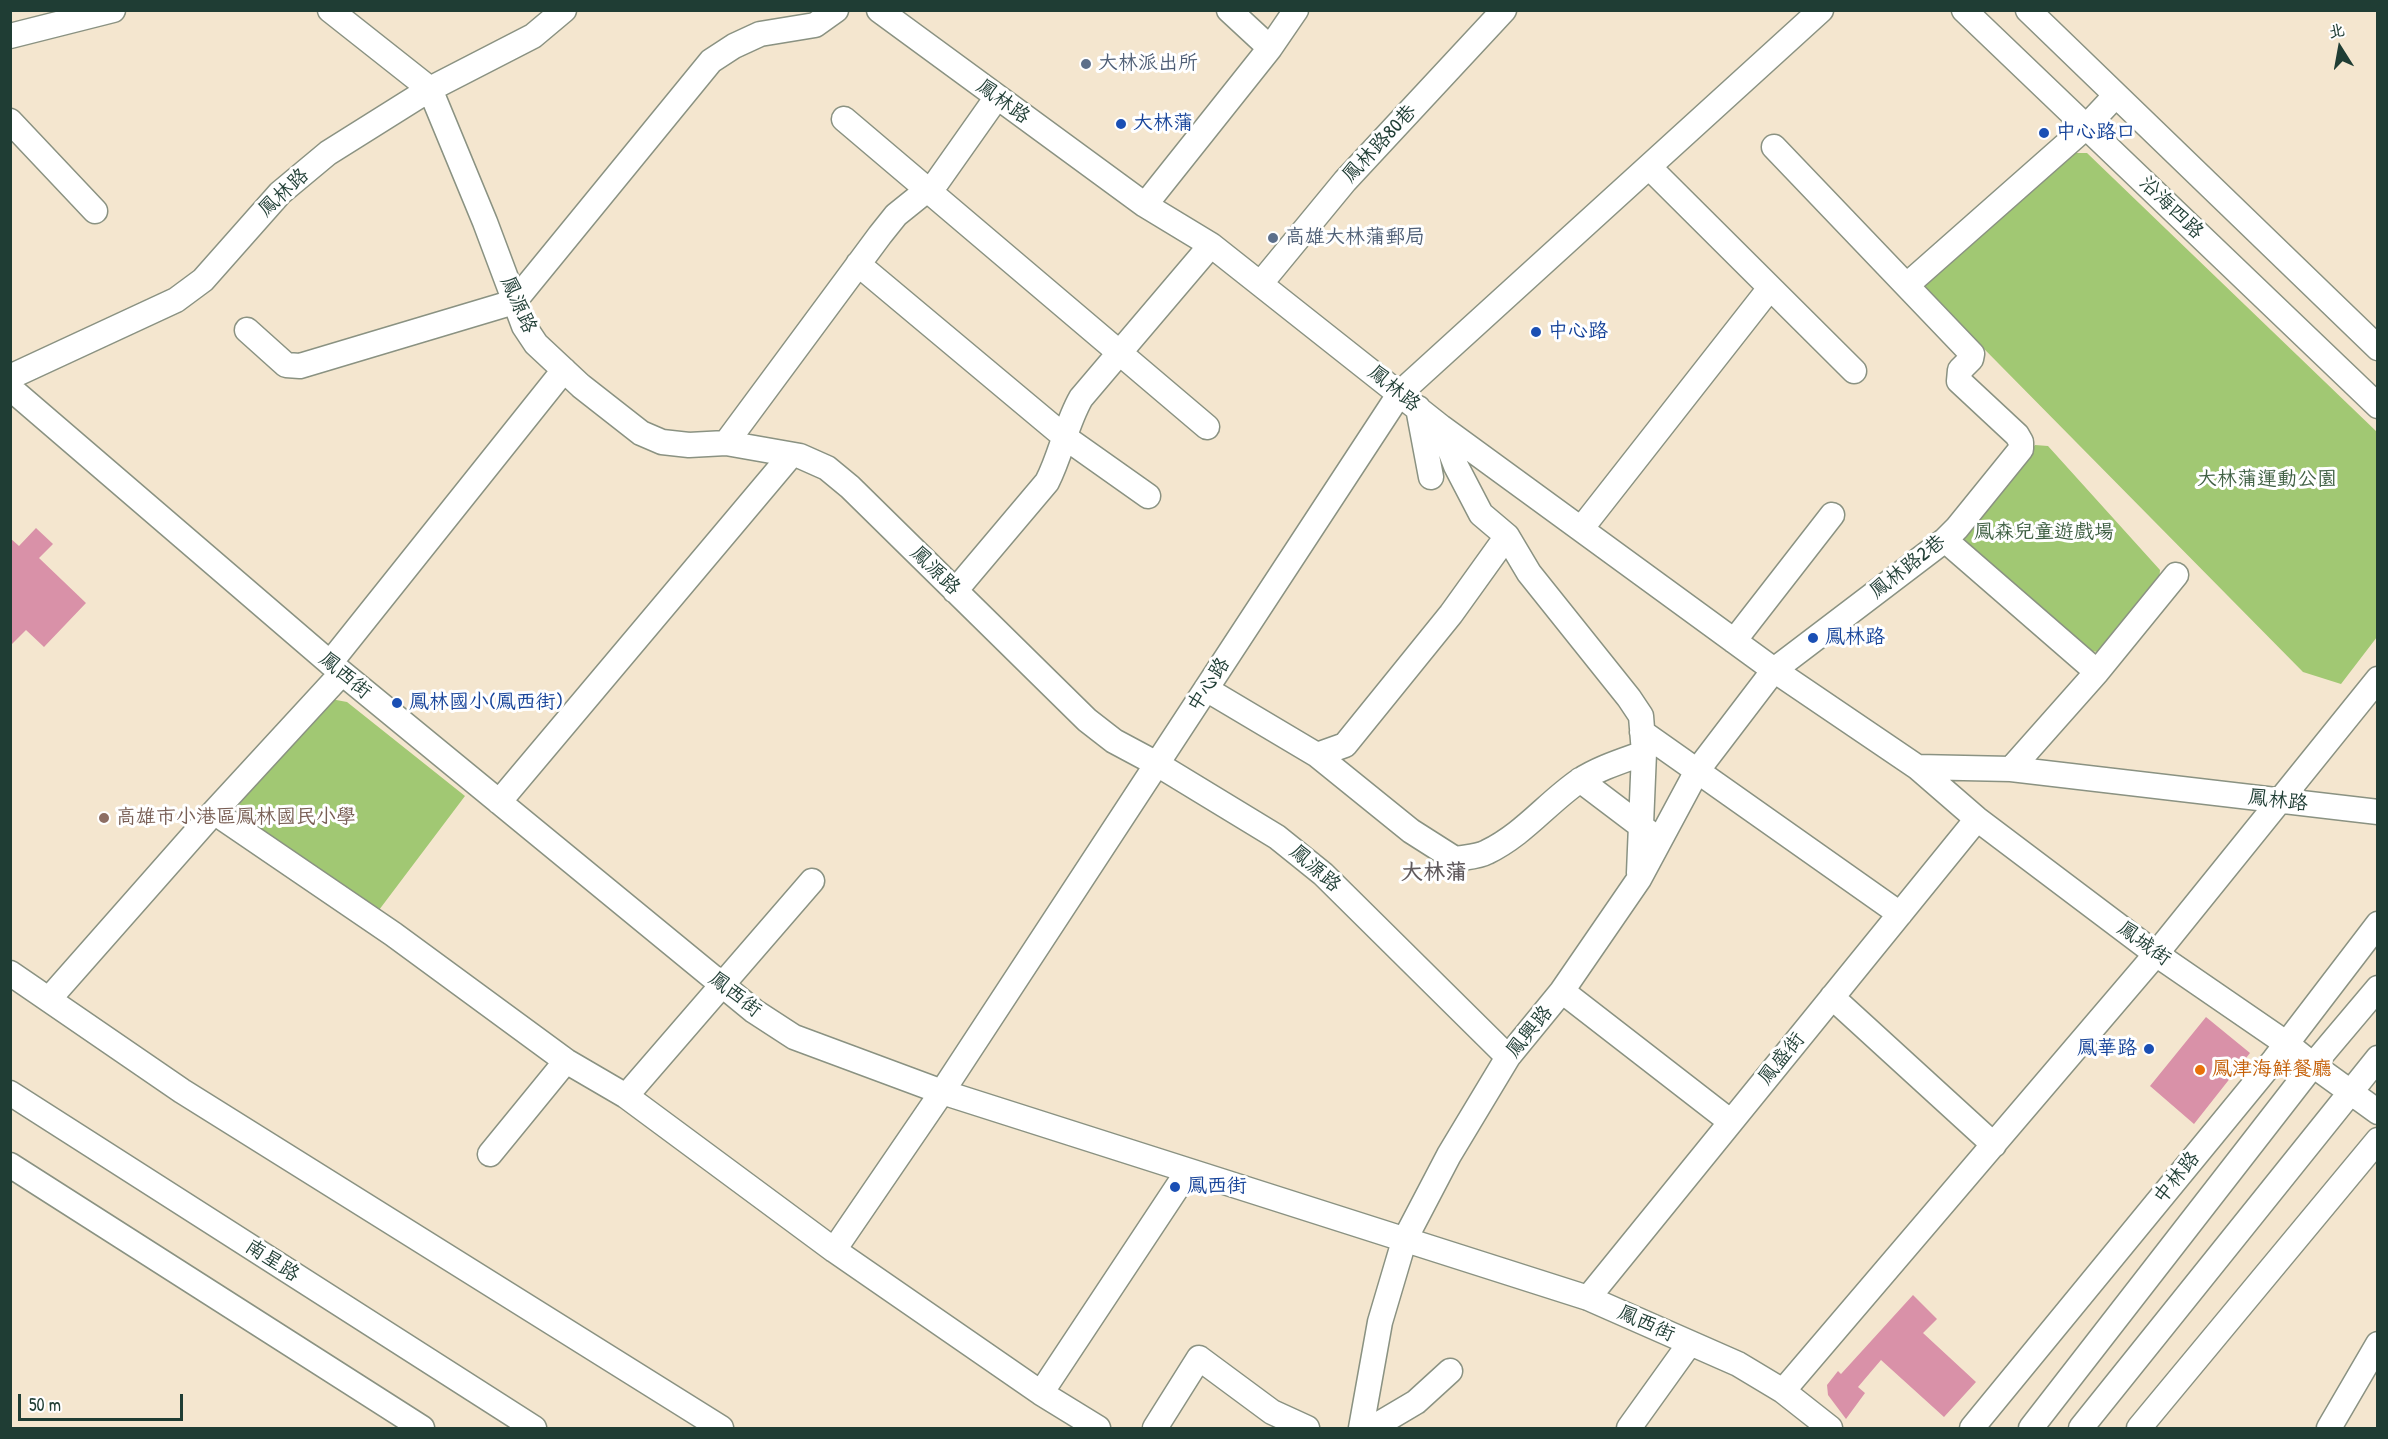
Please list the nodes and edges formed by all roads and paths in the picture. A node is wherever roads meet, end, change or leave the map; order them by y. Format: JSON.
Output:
{"nodes":[{"id":1,"x":113,"y":10,"type":"edge"},
{"id":2,"x":330,"y":10,"type":"edge"},
{"id":3,"x":564,"y":10,"type":"edge"},
{"id":4,"x":836,"y":10,"type":"edge"},
{"id":5,"x":879,"y":10,"type":"edge"},
{"id":6,"x":1229,"y":10,"type":"edge"},
{"id":7,"x":1296,"y":10,"type":"edge"},
{"id":8,"x":1821,"y":10,"type":"edge"},
{"id":9,"x":1964,"y":10,"type":"edge"},
{"id":10,"x":2028,"y":10,"type":"edge"},
{"id":11,"x":1494,"y":14,"type":"edge"},
{"id":12,"x":10,"y":36,"type":"edge"},
{"id":13,"x":1270,"y":48,"type":"junction"},
{"id":14,"x":430,"y":89,"type":"junction"},
{"id":15,"x":2116,"y":95,"type":"junction"},
{"id":16,"x":997,"y":97,"type":"junction"},
{"id":17,"x":843,"y":119,"type":"dead end"},
{"id":18,"x":10,"y":121,"type":"edge"},
{"id":19,"x":2086,"y":127,"type":"junction"},
{"id":20,"x":1774,"y":147,"type":"dead end"},
{"id":21,"x":1648,"y":167,"type":"junction"},
{"id":22,"x":928,"y":190,"type":"junction"},
{"id":23,"x":1145,"y":206,"type":"junction"},
{"id":24,"x":95,"y":211,"type":"dead end"},
{"id":25,"x":1211,"y":244,"type":"junction"},
{"id":26,"x":858,"y":264,"type":"junction"},
{"id":27,"x":1261,"y":283,"type":"junction"},
{"id":28,"x":1907,"y":285,"type":"junction"},
{"id":29,"x":1770,"y":288,"type":"junction"},
{"id":30,"x":514,"y":302,"type":"junction"},
{"id":31,"x":247,"y":330,"type":"dead end"},
{"id":32,"x":2378,"y":348,"type":"edge"},
{"id":33,"x":1119,"y":353,"type":"junction"},
{"id":34,"x":564,"y":370,"type":"junction"},
{"id":35,"x":1854,"y":371,"type":"dead end"},
{"id":36,"x":10,"y":377,"type":"edge"},
{"id":37,"x":10,"y":388,"type":"edge"},
{"id":38,"x":1409,"y":400,"type":"junction"},
{"id":39,"x":2378,"y":406,"type":"edge"},
{"id":40,"x":1207,"y":427,"type":"dead end"},
{"id":41,"x":1442,"y":427,"type":"junction"},
{"id":42,"x":1066,"y":438,"type":"junction"},
{"id":43,"x":726,"y":443,"type":"junction"},
{"id":44,"x":791,"y":455,"type":"junction"},
{"id":45,"x":1431,"y":477,"type":"dead end"},
{"id":46,"x":1148,"y":496,"type":"dead end"},
{"id":47,"x":1832,"y":515,"type":"dead end"},
{"id":48,"x":1581,"y":529,"type":"junction"},
{"id":49,"x":1507,"y":536,"type":"junction"},
{"id":50,"x":1945,"y":540,"type":"junction"},
{"id":51,"x":2176,"y":575,"type":"dead end"},
{"id":52,"x":955,"y":591,"type":"junction"},
{"id":53,"x":1734,"y":641,"type":"junction"},
{"id":54,"x":336,"y":668,"type":"junction"},
{"id":55,"x":1774,"y":670,"type":"junction"},
{"id":56,"x":2097,"y":672,"type":"junction"},
{"id":57,"x":2378,"y":679,"type":"edge"},
{"id":58,"x":1206,"y":689,"type":"junction"},
{"id":59,"x":1643,"y":742,"type":"junction"},
{"id":60,"x":1317,"y":755,"type":"junction"},
{"id":61,"x":1158,"y":764,"type":"junction"},
{"id":62,"x":1917,"y":767,"type":"junction"},
{"id":63,"x":2011,"y":769,"type":"junction"},
{"id":64,"x":1696,"y":771,"type":"junction"},
{"id":65,"x":1580,"y":780,"type":"junction"},
{"id":66,"x":499,"y":802,"type":"junction"},
{"id":67,"x":2279,"y":802,"type":"junction"},
{"id":68,"x":214,"y":812,"type":"junction"},
{"id":69,"x":2378,"y":812,"type":"edge"},
{"id":70,"x":1977,"y":819,"type":"junction"},
{"id":71,"x":1650,"y":833,"type":"junction"},
{"id":72,"x":812,"y":881,"type":"dead end"},
{"id":73,"x":1900,"y":914,"type":"junction"},
{"id":74,"x":2378,"y":924,"type":"edge"},
{"id":75,"x":2156,"y":954,"type":"junction"},
{"id":76,"x":10,"y":973,"type":"edge"},
{"id":77,"x":721,"y":984,"type":"junction"},
{"id":78,"x":2378,"y":988,"type":"edge"},
{"id":79,"x":1562,"y":991,"type":"junction"},
{"id":80,"x":1832,"y":997,"type":"junction"},
{"id":81,"x":49,"y":999,"type":"junction"},
{"id":82,"x":2287,"y":1044,"type":"junction"},
{"id":83,"x":1508,"y":1057,"type":"junction"},
{"id":84,"x":2378,"y":1058,"type":"edge"},
{"id":85,"x":566,"y":1061,"type":"junction"},
{"id":86,"x":2313,"y":1065,"type":"junction"},
{"id":87,"x":2351,"y":1091,"type":"junction"},
{"id":88,"x":942,"y":1092,"type":"junction"},
{"id":89,"x":10,"y":1093,"type":"edge"},
{"id":90,"x":626,"y":1096,"type":"junction"},
{"id":91,"x":2378,"y":1112,"type":"edge"},
{"id":92,"x":1731,"y":1122,"type":"junction"},
{"id":93,"x":2378,"y":1140,"type":"edge"},
{"id":94,"x":1994,"y":1144,"type":"junction"},
{"id":95,"x":490,"y":1154,"type":"dead end"},
{"id":96,"x":10,"y":1165,"type":"edge"},
{"id":97,"x":1188,"y":1171,"type":"junction"},
{"id":98,"x":1404,"y":1240,"type":"junction"},
{"id":99,"x":834,"y":1250,"type":"junction"},
{"id":100,"x":1588,"y":1298,"type":"junction"},
{"id":101,"x":1690,"y":1343,"type":"junction"},
{"id":102,"x":2378,"y":1344,"type":"edge"},
{"id":103,"x":1450,"y":1371,"type":"dead end"},
{"id":104,"x":1783,"y":1391,"type":"junction"},
{"id":105,"x":1041,"y":1392,"type":"junction"},
{"id":106,"x":422,"y":1428,"type":"edge"},
{"id":107,"x":534,"y":1428,"type":"edge"},
{"id":108,"x":721,"y":1428,"type":"edge"},
{"id":109,"x":1098,"y":1428,"type":"edge"},
{"id":110,"x":1155,"y":1428,"type":"edge"},
{"id":111,"x":1307,"y":1428,"type":"edge"},
{"id":112,"x":1372,"y":1428,"type":"edge"},
{"id":113,"x":1629,"y":1428,"type":"edge"},
{"id":114,"x":1830,"y":1428,"type":"edge"},
{"id":115,"x":1972,"y":1428,"type":"edge"},
{"id":116,"x":2031,"y":1428,"type":"edge"},
{"id":117,"x":2081,"y":1428,"type":"edge"},
{"id":118,"x":2139,"y":1428,"type":"edge"},
{"id":119,"x":2329,"y":1428,"type":"edge"}],
"edges":[{"from":1,"to":12,"type":"street"},
{"from":2,"to":14,"type":"street"},
{"from":3,"to":14,"type":"street","name":"鳳林路"},
{"from":4,"to":30,"type":"street"},
{"from":5,"to":16,"type":"street","name":"鳳林路"},
{"from":6,"to":13,"type":"street"},
{"from":7,"to":13,"type":"street"},
{"from":8,"to":21,"type":"street","name":"中心路"},
{"from":9,"to":19,"type":"street","name":"沿海四路"},
{"from":10,"to":15,"type":"street"},
{"from":11,"to":27,"type":"street","name":"鳳林路80巷"},
{"from":13,"to":23,"type":"street"},
{"from":14,"to":30,"type":"street","name":"鳳源路"},
{"from":14,"to":36,"type":"street","name":"鳳林路"},
{"from":15,"to":19,"type":"street"},
{"from":15,"to":32,"type":"street"},
{"from":16,"to":22,"type":"street"},
{"from":16,"to":23,"type":"street","name":"鳳林路"},
{"from":17,"to":22,"type":"street"},
{"from":18,"to":24,"type":"street"},
{"from":19,"to":28,"type":"street"},
{"from":19,"to":39,"type":"street","name":"沿海四路"},
{"from":20,"to":28,"type":"street","name":"鳳林路2巷"},
{"from":21,"to":29,"type":"street"},
{"from":21,"to":38,"type":"street","name":"中心路"},
{"from":22,"to":26,"type":"street"},
{"from":22,"to":33,"type":"street"},
{"from":23,"to":25,"type":"street","name":"鳳林路"},
{"from":25,"to":27,"type":"street","name":"鳳林路"},
{"from":25,"to":33,"type":"street"},
{"from":26,"to":42,"type":"street"},
{"from":26,"to":43,"type":"street"},
{"from":27,"to":38,"type":"street","name":"鳳林路"},
{"from":28,"to":50,"type":"street","name":"鳳林路2巷"},
{"from":29,"to":35,"type":"street"},
{"from":29,"to":48,"type":"street"},
{"from":30,"to":31,"type":"street"},
{"from":30,"to":34,"type":"street","name":"鳳源路"},
{"from":33,"to":40,"type":"street"},
{"from":33,"to":42,"type":"street"},
{"from":34,"to":43,"type":"street","name":"鳳源路"},
{"from":34,"to":54,"type":"street"},
{"from":37,"to":54,"type":"street","name":"鳳西街"},
{"from":38,"to":41,"type":"street","name":"鳳林路"},
{"from":38,"to":45,"type":"street"},
{"from":38,"to":58,"type":"street","name":"中心路"},
{"from":41,"to":48,"type":"street","name":"鳳林路"},
{"from":41,"to":49,"type":"street"},
{"from":42,"to":46,"type":"street"},
{"from":42,"to":52,"type":"street"},
{"from":43,"to":44,"type":"street","name":"鳳源路"},
{"from":44,"to":52,"type":"street","name":"鳳源路"},
{"from":44,"to":66,"type":"street"},
{"from":47,"to":53,"type":"street"},
{"from":48,"to":53,"type":"street","name":"鳳林路"},
{"from":49,"to":59,"type":"street"},
{"from":49,"to":60,"type":"street"},
{"from":50,"to":55,"type":"street","name":"鳳林路2巷"},
{"from":50,"to":56,"type":"street"},
{"from":51,"to":56,"type":"street"},
{"from":52,"to":61,"type":"street","name":"鳳源路"},
{"from":53,"to":55,"type":"street","name":"鳳林路"},
{"from":54,"to":66,"type":"street","name":"鳳西街"},
{"from":54,"to":68,"type":"street"},
{"from":55,"to":62,"type":"street","name":"鳳林路"},
{"from":55,"to":64,"type":"street","name":"鳳興路"},
{"from":56,"to":63,"type":"street"},
{"from":57,"to":67,"type":"street"},
{"from":58,"to":60,"type":"street"},
{"from":58,"to":61,"type":"street","name":"中心路"},
{"from":59,"to":64,"type":"street"},
{"from":59,"to":65,"type":"street"},
{"from":59,"to":71,"type":"street"},
{"from":60,"to":65,"type":"street"},
{"from":61,"to":83,"type":"street","name":"鳳源路"},
{"from":61,"to":88,"type":"street","name":"中心路"},
{"from":62,"to":63,"type":"street","name":"鳳林路"},
{"from":62,"to":70,"type":"street","name":"鳳城街"},
{"from":63,"to":67,"type":"street","name":"鳳林路"},
{"from":64,"to":71,"type":"street","name":"鳳興路"},
{"from":64,"to":73,"type":"street"},
{"from":65,"to":71,"type":"street"},
{"from":66,"to":77,"type":"street","name":"鳳西街"},
{"from":67,"to":69,"type":"street","name":"鳳林路"},
{"from":67,"to":75,"type":"street"},
{"from":68,"to":81,"type":"street"},
{"from":68,"to":85,"type":"street"},
{"from":70,"to":73,"type":"street","name":"鳳盛街"},
{"from":70,"to":75,"type":"street","name":"鳳城街"},
{"from":71,"to":79,"type":"street","name":"鳳興路"},
{"from":72,"to":77,"type":"street"},
{"from":73,"to":80,"type":"street","name":"鳳盛街"},
{"from":74,"to":82,"type":"street","name":"中林路"},
{"from":75,"to":82,"type":"street","name":"鳳城街"},
{"from":75,"to":94,"type":"street"},
{"from":76,"to":81,"type":"street"},
{"from":77,"to":88,"type":"street","name":"鳳西街"},
{"from":77,"to":90,"type":"street"},
{"from":78,"to":86,"type":"street","name":"中林路"},
{"from":79,"to":83,"type":"street","name":"鳳興路"},
{"from":79,"to":92,"type":"street"},
{"from":80,"to":92,"type":"street","name":"鳳盛街"},
{"from":80,"to":94,"type":"street"},
{"from":81,"to":108,"type":"street"},
{"from":82,"to":86,"type":"street","name":"鳳城街"},
{"from":82,"to":115,"type":"street","name":"中林路"},
{"from":83,"to":98,"type":"street","name":"鳳興路"},
{"from":84,"to":87,"type":"street"},
{"from":85,"to":90,"type":"street"},
{"from":85,"to":95,"type":"street"},
{"from":86,"to":87,"type":"street","name":"鳳城街"},
{"from":86,"to":116,"type":"street","name":"中林路"},
{"from":87,"to":91,"type":"street","name":"鳳城街"},
{"from":87,"to":117,"type":"street"},
{"from":88,"to":97,"type":"street","name":"鳳西街"},
{"from":88,"to":99,"type":"street","name":"中心路"},
{"from":89,"to":107,"type":"street","name":"南星路"},
{"from":90,"to":99,"type":"street"},
{"from":92,"to":100,"type":"street","name":"鳳盛街"},
{"from":93,"to":118,"type":"street"},
{"from":94,"to":104,"type":"street"},
{"from":96,"to":106,"type":"street"},
{"from":97,"to":98,"type":"street","name":"鳳西街"},
{"from":97,"to":105,"type":"street"},
{"from":98,"to":100,"type":"street","name":"鳳西街"},
{"from":98,"to":112,"type":"street","name":"鳳興路"},
{"from":99,"to":105,"type":"street"},
{"from":100,"to":101,"type":"street","name":"鳳西街"},
{"from":101,"to":104,"type":"street","name":"鳳西街"},
{"from":101,"to":113,"type":"street"},
{"from":102,"to":119,"type":"street"},
{"from":103,"to":112,"type":"street"},
{"from":104,"to":114,"type":"street","name":"鳳西街"},
{"from":105,"to":109,"type":"street"},
{"from":110,"to":111,"type":"street"}]}
